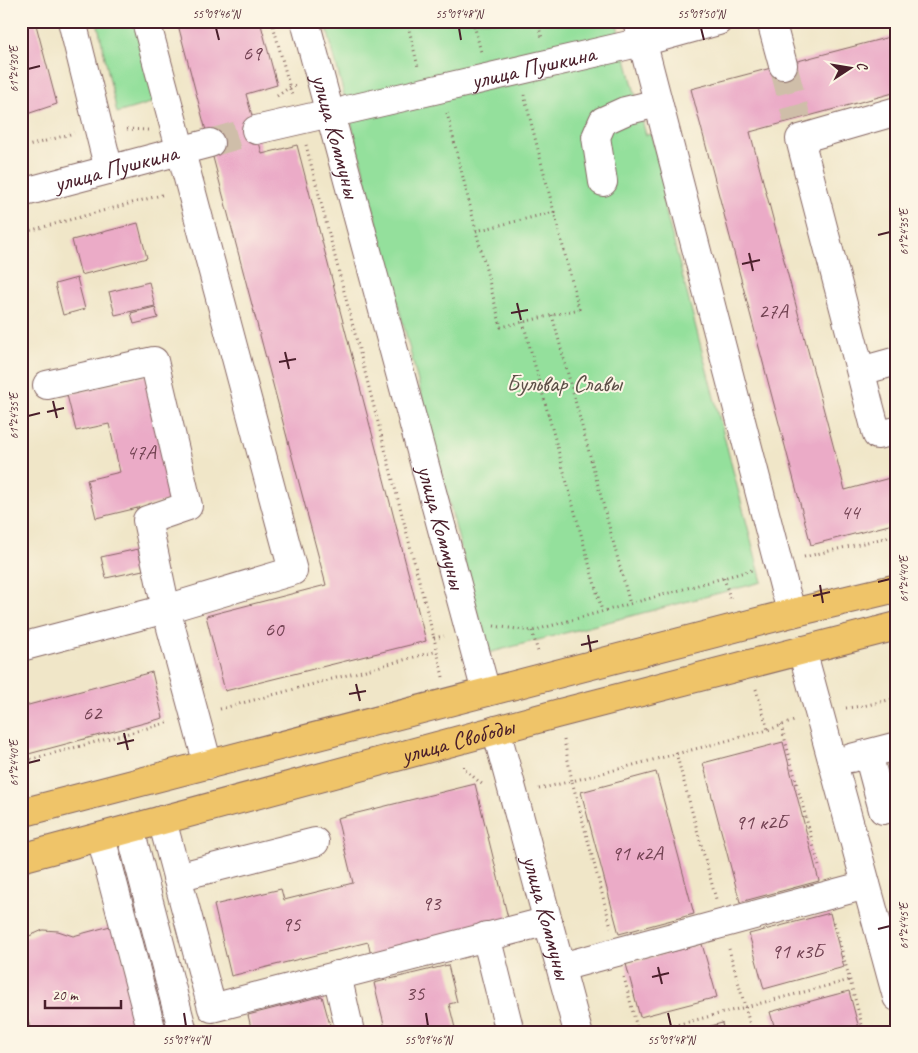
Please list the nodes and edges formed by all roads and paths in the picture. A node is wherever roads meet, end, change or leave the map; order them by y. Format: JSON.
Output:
{"nodes":[{"id":1,"x":72,"y":21,"type":"edge"},
{"id":2,"x":146,"y":21,"type":"edge"},
{"id":3,"x":272,"y":21,"type":"edge"},
{"id":4,"x":305,"y":21,"type":"edge"},
{"id":5,"x":406,"y":21,"type":"edge"},
{"id":6,"x":473,"y":21,"type":"edge"},
{"id":7,"x":718,"y":21,"type":"edge"},
{"id":8,"x":771,"y":21,"type":"edge"},
{"id":9,"x":639,"y":32,"type":"edge"},
{"id":10,"x":782,"y":65,"type":"tunnel mouth"},
{"id":11,"x":518,"y":70,"type":"junction"},
{"id":12,"x":487,"y":77,"type":"junction"},
{"id":13,"x":432,"y":90,"type":"junction"},
{"id":14,"x":658,"y":103,"type":"junction"},
{"id":15,"x":338,"y":111,"type":"junction"},
{"id":16,"x":897,"y":111,"type":"edge"},
{"id":17,"x":299,"y":120,"type":"junction"},
{"id":18,"x":256,"y":130,"type":"tunnel mouth"},
{"id":19,"x":210,"y":143,"type":"tunnel mouth"},
{"id":20,"x":180,"y":150,"type":"junction"},
{"id":21,"x":109,"y":170,"type":"junction"},
{"id":22,"x":603,"y":182,"type":"dead end"},
{"id":23,"x":190,"y":188,"type":"junction"},
{"id":24,"x":21,"y":193,"type":"edge"},
{"id":25,"x":554,"y":212,"type":"junction"},
{"id":26,"x":476,"y":230,"type":"junction"},
{"id":27,"x":21,"y":233,"type":"edge"},
{"id":28,"x":552,"y":315,"type":"junction"},
{"id":29,"x":523,"y":322,"type":"junction"},
{"id":30,"x":897,"y":361,"type":"edge"},
{"id":31,"x":860,"y":371,"type":"junction"},
{"id":32,"x":47,"y":385,"type":"dead end"},
{"id":33,"x":897,"y":431,"type":"edge"},
{"id":34,"x":897,"y":534,"type":"edge"},
{"id":35,"x":778,"y":563,"type":"junction"},
{"id":36,"x":897,"y":588,"type":"edge"},
{"id":37,"x":630,"y":604,"type":"dead end"},
{"id":38,"x":166,"y":609,"type":"junction"},
{"id":39,"x":602,"y":611,"type":"dead end"},
{"id":40,"x":792,"y":613,"type":"junction"},
{"id":41,"x":897,"y":626,"type":"edge"},
{"id":42,"x":532,"y":631,"type":"dead end"},
{"id":43,"x":434,"y":638,"type":"dead end"},
{"id":44,"x":21,"y":647,"type":"edge"},
{"id":45,"x":802,"y":650,"type":"junction"},
{"id":46,"x":437,"y":651,"type":"dead end"},
{"id":47,"x":545,"y":677,"type":"junction"},
{"id":48,"x":486,"y":692,"type":"junction"},
{"id":49,"x":897,"y":698,"type":"edge"},
{"id":50,"x":819,"y":713,"type":"junction"},
{"id":51,"x":556,"y":714,"type":"junction"},
{"id":52,"x":194,"y":716,"type":"junction"},
{"id":53,"x":496,"y":730,"type":"junction"},
{"id":54,"x":897,"y":746,"type":"edge"},
{"id":55,"x":676,"y":753,"type":"junction"},
{"id":56,"x":868,"y":754,"type":"junction"},
{"id":57,"x":21,"y":762,"type":"edge"},
{"id":58,"x":832,"y":763,"type":"junction"},
{"id":59,"x":208,"y":765,"type":"junction"},
{"id":60,"x":897,"y":806,"type":"edge"},
{"id":61,"x":21,"y":813,"type":"edge"},
{"id":62,"x":162,"y":820,"type":"junction"},
{"id":63,"x":130,"y":829,"type":"junction"},
{"id":64,"x":100,"y":837,"type":"junction"},
{"id":65,"x":315,"y":842,"type":"dead end"},
{"id":66,"x":21,"y":858,"type":"edge"},
{"id":67,"x":177,"y":877,"type":"junction"},
{"id":68,"x":866,"y":885,"type":"junction"},
{"id":69,"x":548,"y":921,"type":"junction"},
{"id":70,"x":722,"y":924,"type":"junction"},
{"id":71,"x":486,"y":936,"type":"junction"},
{"id":72,"x":892,"y":962,"type":"edge"},
{"id":73,"x":561,"y":967,"type":"junction"},
{"id":74,"x":338,"y":975,"type":"junction"},
{"id":75,"x":850,"y":980,"type":"dead end"},
{"id":76,"x":897,"y":996,"type":"edge"},
{"id":77,"x":745,"y":1007,"type":"junction"},
{"id":78,"x":152,"y":1032,"type":"edge"},
{"id":79,"x":183,"y":1032,"type":"edge"},
{"id":80,"x":350,"y":1032,"type":"edge"},
{"id":81,"x":510,"y":1032,"type":"edge"},
{"id":82,"x":578,"y":1032,"type":"edge"},
{"id":83,"x":649,"y":1032,"type":"edge"},
{"id":84,"x":752,"y":1032,"type":"edge"}],
"edges":[{"from":1,"to":21,"type":"street"},
{"from":2,"to":20,"type":"street"},
{"from":3,"to":17,"type":"path"},
{"from":4,"to":15,"type":"street","name":"улица Коммуны"},
{"from":5,"to":13,"type":"path"},
{"from":6,"to":12,"type":"path"},
{"from":7,"to":9,"type":"street","name":"улица Пушкина"},
{"from":8,"to":10,"type":"street"},
{"from":9,"to":11,"type":"street","name":"улица Пушкина"},
{"from":9,"to":14,"type":"street"},
{"from":11,"to":12,"type":"street","name":"улица Пушкина"},
{"from":11,"to":25,"type":"path"},
{"from":12,"to":13,"type":"street","name":"улица Пушкина"},
{"from":13,"to":15,"type":"street","name":"улица Пушкина"},
{"from":13,"to":26,"type":"path"},
{"from":14,"to":22,"type":"street"},
{"from":14,"to":35,"type":"street"},
{"from":15,"to":17,"type":"street","name":"улица Пушкина"},
{"from":15,"to":48,"type":"street","name":"улица Коммуны"},
{"from":16,"to":31,"type":"street"},
{"from":17,"to":18,"type":"street","name":"улица Пушкина"},
{"from":17,"to":43,"type":"path"},
{"from":19,"to":20,"type":"street","name":"улица Пушкина"},
{"from":20,"to":21,"type":"street","name":"улица Пушкина"},
{"from":20,"to":23,"type":"street"},
{"from":21,"to":24,"type":"street","name":"улица Пушкина"},
{"from":23,"to":27,"type":"path"},
{"from":23,"to":38,"type":"street"},
{"from":25,"to":26,"type":"path"},
{"from":25,"to":28,"type":"path"},
{"from":26,"to":29,"type":"path"},
{"from":28,"to":29,"type":"path"},
{"from":28,"to":37,"type":"path"},
{"from":29,"to":39,"type":"path"},
{"from":30,"to":31,"type":"street"},
{"from":31,"to":33,"type":"street"},
{"from":32,"to":38,"type":"street"},
{"from":34,"to":35,"type":"path"},
{"from":35,"to":40,"type":"street"},
{"from":36,"to":40,"type":"main road","name":"улица Свободы"},
{"from":38,"to":44,"type":"street"},
{"from":38,"to":52,"type":"street"},
{"from":40,"to":45,"type":"main road"},
{"from":40,"to":47,"type":"main road","name":"улица Свободы"},
{"from":41,"to":45,"type":"main road","name":"улица Свободы"},
{"from":42,"to":47,"type":"path"},
{"from":45,"to":50,"type":"street"},
{"from":45,"to":51,"type":"main road","name":"улица Свободы"},
{"from":46,"to":52,"type":"path"},
{"from":47,"to":48,"type":"main road","name":"улица Свободы"},
{"from":48,"to":53,"type":"main road","name":"улица Коммуны"},
{"from":48,"to":59,"type":"main road","name":"улица Свободы"},
{"from":49,"to":50,"type":"path"},
{"from":50,"to":55,"type":"path"},
{"from":50,"to":58,"type":"street"},
{"from":51,"to":53,"type":"main road","name":"улица Свободы"},
{"from":51,"to":55,"type":"path"},
{"from":52,"to":57,"type":"path"},
{"from":52,"to":59,"type":"street"},
{"from":53,"to":62,"type":"main road","name":"улица Свободы"},
{"from":53,"to":69,"type":"street","name":"улица Коммуны"},
{"from":54,"to":56,"type":"street"},
{"from":55,"to":70,"type":"path"},
{"from":56,"to":58,"type":"street"},
{"from":56,"to":60,"type":"street"},
{"from":58,"to":68,"type":"street"},
{"from":59,"to":61,"type":"main road","name":"улица Свободы"},
{"from":62,"to":63,"type":"main road","name":"улица Свободы"},
{"from":62,"to":67,"type":"street"},
{"from":63,"to":64,"type":"main road","name":"улица Свободы"},
{"from":63,"to":79,"type":"street"},
{"from":64,"to":66,"type":"main road","name":"улица Свободы"},
{"from":64,"to":78,"type":"street"},
{"from":65,"to":67,"type":"street"},
{"from":67,"to":74,"type":"street"},
{"from":68,"to":70,"type":"street"},
{"from":68,"to":72,"type":"street"},
{"from":69,"to":71,"type":"street"},
{"from":69,"to":73,"type":"street","name":"улица Коммуны"},
{"from":70,"to":73,"type":"street"},
{"from":70,"to":77,"type":"path"},
{"from":71,"to":74,"type":"street"},
{"from":71,"to":81,"type":"street"},
{"from":72,"to":76,"type":"street"},
{"from":73,"to":82,"type":"street","name":"улица Коммуны"},
{"from":74,"to":80,"type":"street"},
{"from":75,"to":77,"type":"path"},
{"from":77,"to":83,"type":"path"},
{"from":77,"to":84,"type":"path"}]}
